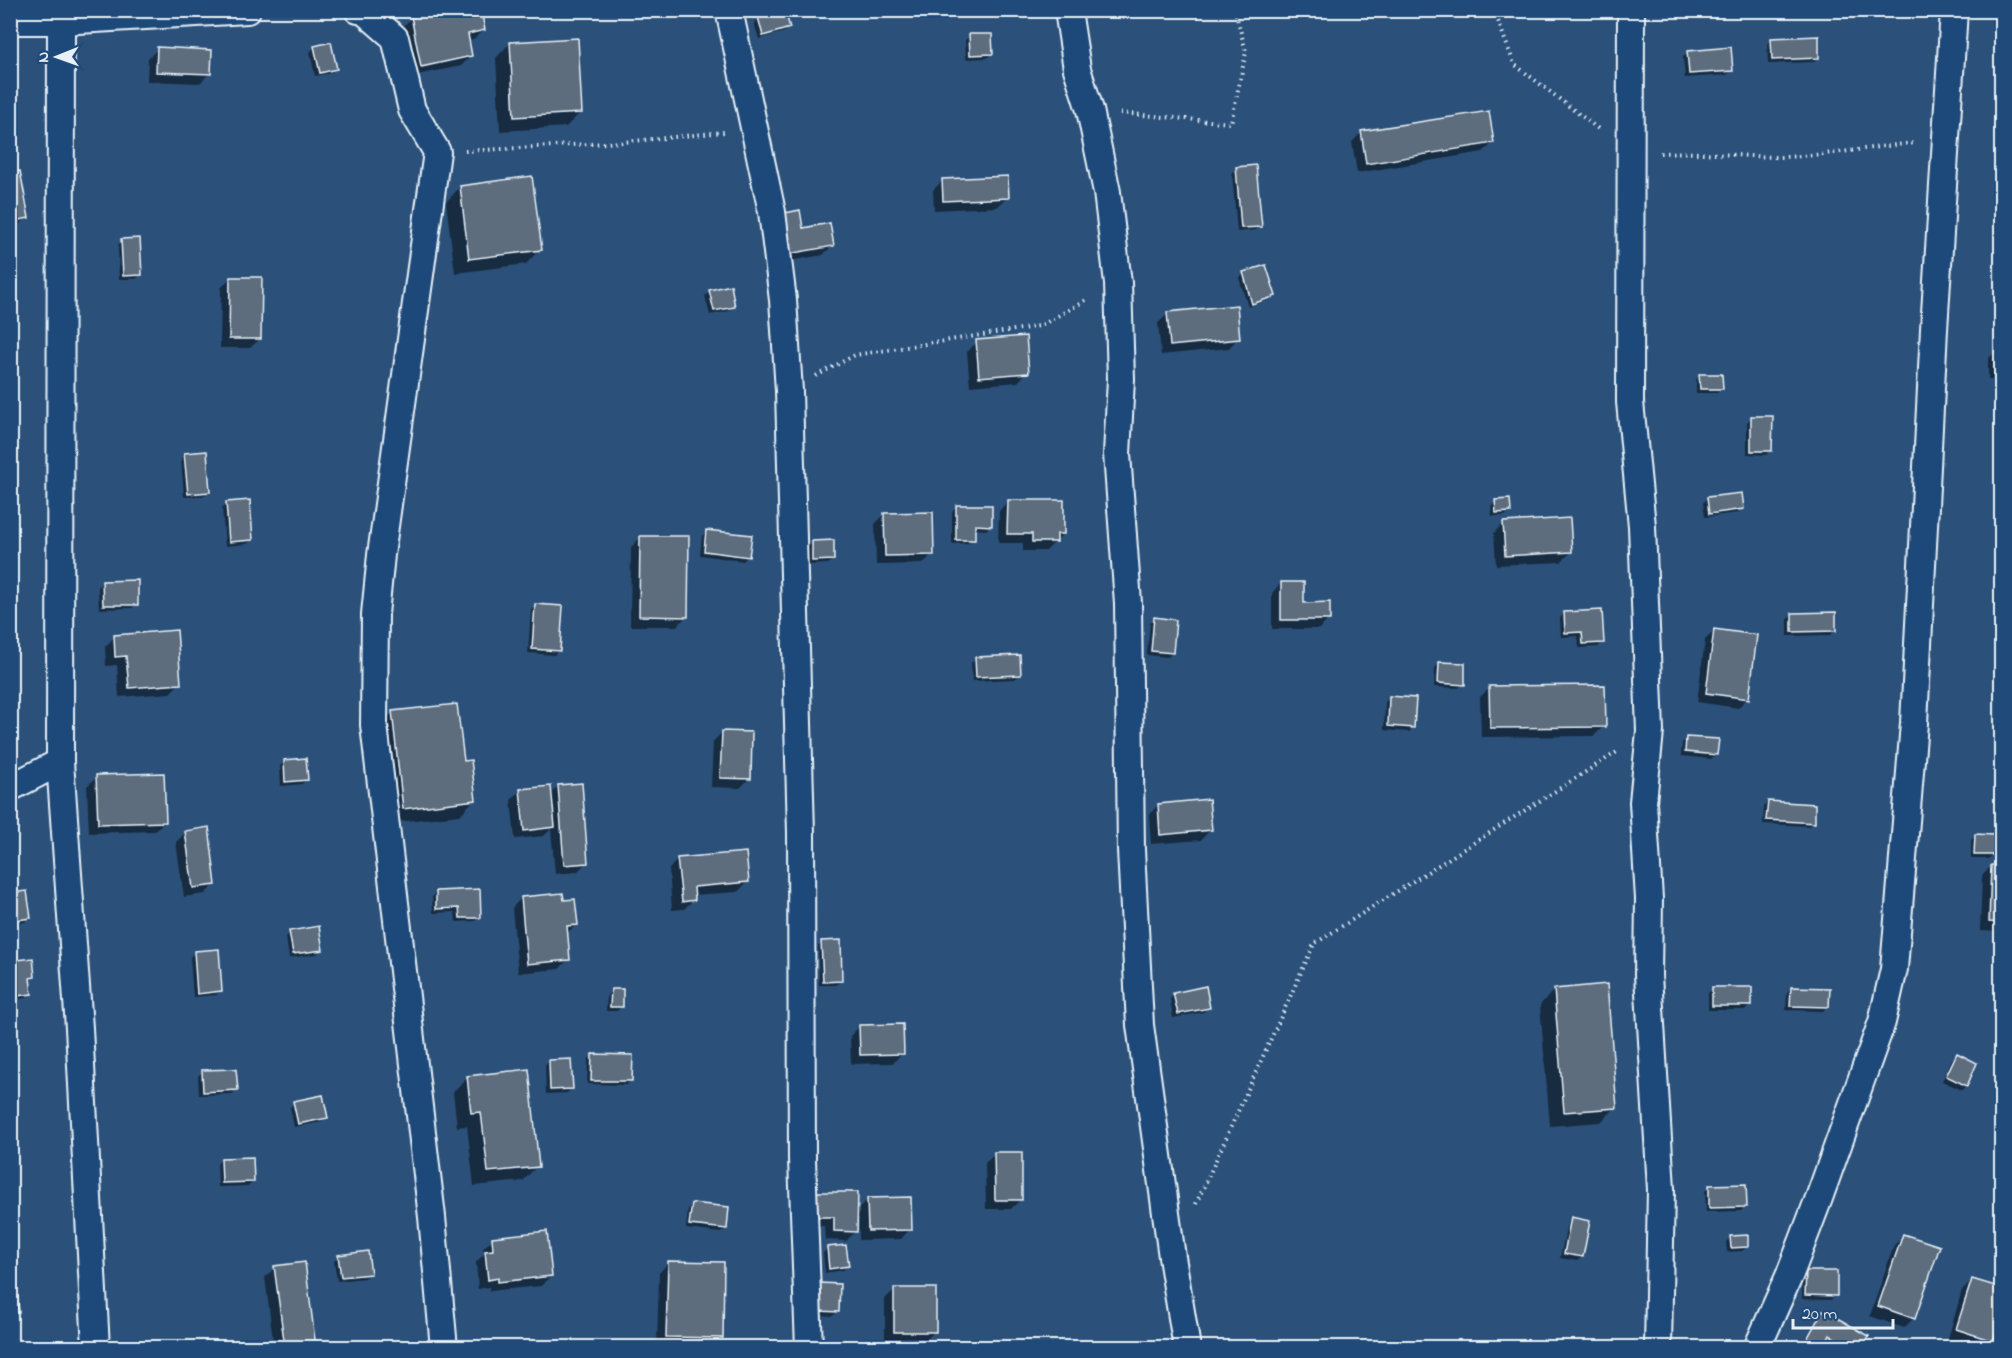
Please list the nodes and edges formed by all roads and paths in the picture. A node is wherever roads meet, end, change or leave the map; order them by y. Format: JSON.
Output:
{"nodes":[{"id":1,"x":247,"y":10,"type":"edge"},
{"id":2,"x":358,"y":10,"type":"edge"},
{"id":3,"x":729,"y":10,"type":"edge"},
{"id":4,"x":1068,"y":10,"type":"edge"},
{"id":5,"x":1235,"y":10,"type":"edge"},
{"id":6,"x":1494,"y":10,"type":"edge"},
{"id":7,"x":1631,"y":10,"type":"edge"},
{"id":8,"x":1954,"y":10,"type":"edge"},
{"id":9,"x":61,"y":16,"type":"edge"},
{"id":10,"x":10,"y":21,"type":"edge"},
{"id":11,"x":1090,"y":110,"type":"junction"},
{"id":12,"x":755,"y":129,"type":"junction"},
{"id":13,"x":1946,"y":140,"type":"junction"},
{"id":14,"x":437,"y":153,"type":"junction"},
{"id":15,"x":1631,"y":154,"type":"junction"},
{"id":16,"x":1118,"y":283,"type":"junction"},
{"id":17,"x":789,"y":391,"type":"junction"},
{"id":18,"x":1650,"y":731,"type":"junction"},
{"id":19,"x":60,"y":762,"type":"junction"},
{"id":20,"x":10,"y":788,"type":"edge"},
{"id":21,"x":1191,"y":1214,"type":"dead end"},
{"id":22,"x":96,"y":1347,"type":"edge"},
{"id":23,"x":444,"y":1347,"type":"edge"},
{"id":24,"x":809,"y":1347,"type":"edge"},
{"id":25,"x":1186,"y":1347,"type":"edge"},
{"id":26,"x":1658,"y":1347,"type":"edge"},
{"id":27,"x":1757,"y":1347,"type":"edge"}],
"edges":[{"from":1,"to":9,"type":"street"},
{"from":2,"to":14,"type":"street"},
{"from":3,"to":12,"type":"street"},
{"from":4,"to":11,"type":"street"},
{"from":5,"to":11,"type":"path"},
{"from":6,"to":15,"type":"path"},
{"from":7,"to":15,"type":"street"},
{"from":8,"to":13,"type":"street"},
{"from":9,"to":10,"type":"street"},
{"from":9,"to":19,"type":"street"},
{"from":11,"to":16,"type":"street"},
{"from":12,"to":14,"type":"path"},
{"from":12,"to":17,"type":"street"},
{"from":13,"to":15,"type":"path"},
{"from":13,"to":27,"type":"street"},
{"from":14,"to":23,"type":"street"},
{"from":15,"to":18,"type":"street"},
{"from":16,"to":17,"type":"path"},
{"from":16,"to":25,"type":"street"},
{"from":17,"to":24,"type":"street"},
{"from":18,"to":21,"type":"path"},
{"from":18,"to":26,"type":"street"},
{"from":19,"to":20,"type":"street"},
{"from":19,"to":22,"type":"street"}]}
